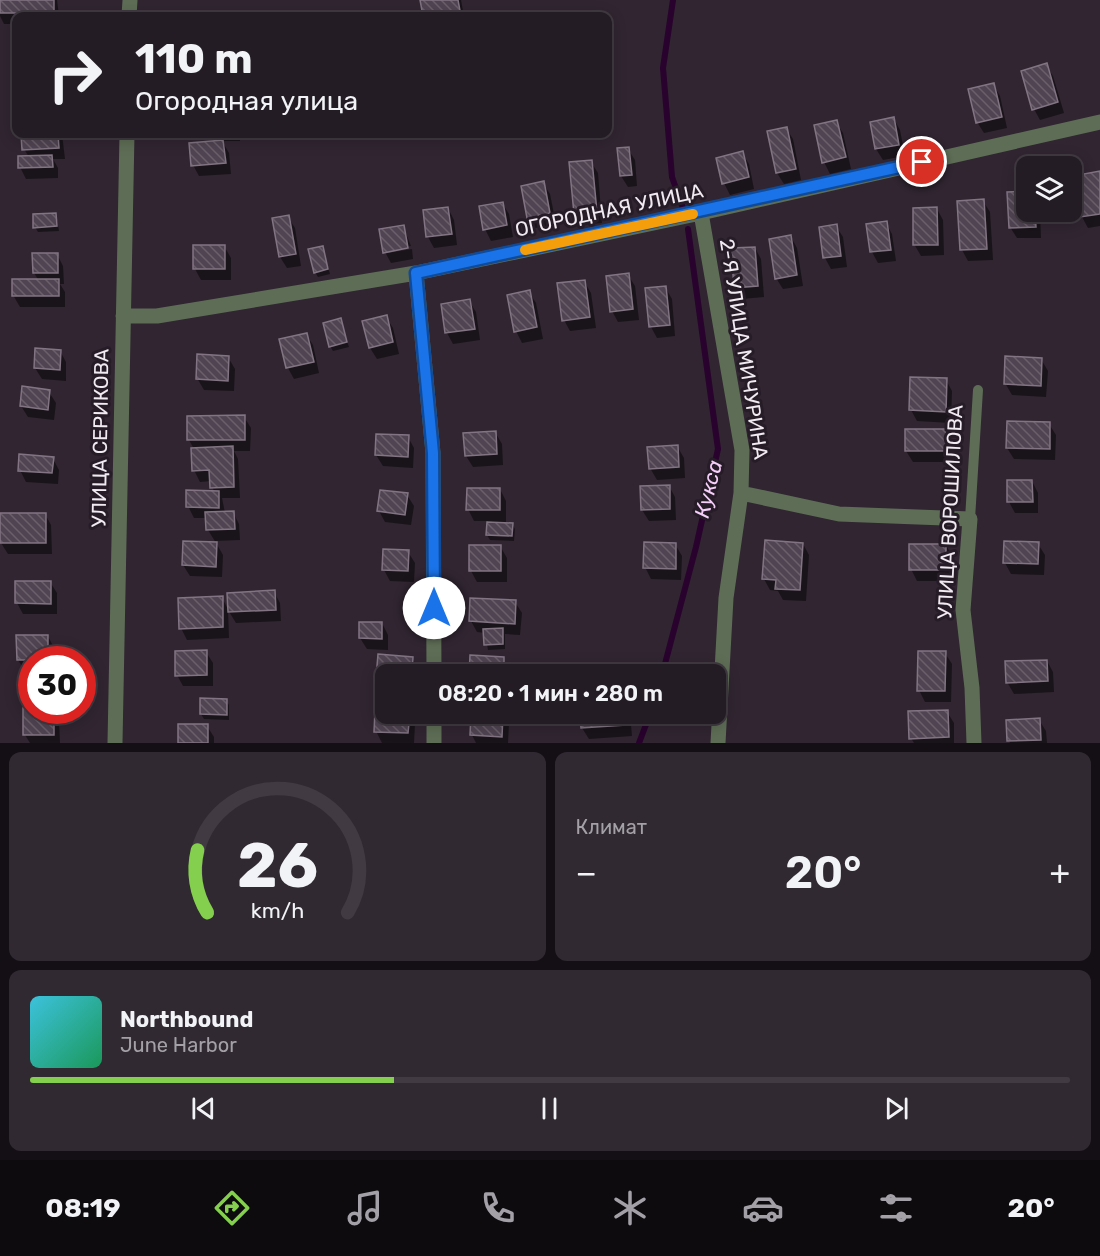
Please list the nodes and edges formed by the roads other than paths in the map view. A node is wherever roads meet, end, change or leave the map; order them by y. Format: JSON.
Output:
{"nodes":[{"id":1,"x":1100,"y":122,"type":"edge"},
{"id":2,"x":127,"y":138,"type":"edge"},
{"id":3,"x":700,"y":213,"type":"junction"},
{"id":4,"x":416,"y":273,"type":"junction"},
{"id":5,"x":123,"y":316,"type":"junction"},
{"id":6,"x":978,"y":390,"type":"dead end"},
{"id":7,"x":741,"y":494,"type":"junction"},
{"id":8,"x":970,"y":519,"type":"junction"},
{"id":9,"x":434,"y":664,"type":"edge"},
{"id":10,"x":434,"y":724,"type":"edge"},
{"id":11,"x":115,"y":743,"type":"edge"},
{"id":12,"x":434,"y":743,"type":"edge"},
{"id":13,"x":718,"y":743,"type":"edge"},
{"id":14,"x":974,"y":743,"type":"edge"}],
"edges":[{"from":1,"to":3,"type":"street","name":"ОГОРОДНАЯ УЛИЦА"},
{"from":2,"to":5,"type":"street","name":"УЛИЦА СЕРИКОВА"},
{"from":3,"to":4,"type":"street","name":"ОГОРОДНАЯ УЛИЦА"},
{"from":3,"to":7,"type":"street","name":"2-Я УЛИЦА МИЧУРИНА"},
{"from":4,"to":5,"type":"street","name":"ОГОРОДНАЯ УЛИЦА"},
{"from":4,"to":9,"type":"street"},
{"from":5,"to":11,"type":"street","name":"УЛИЦА СЕРИКОВА"},
{"from":6,"to":8,"type":"lane","name":"УЛИЦА ВОРОШИЛОВА"},
{"from":7,"to":8,"type":"street"},
{"from":7,"to":13,"type":"street","name":"2-Я УЛИЦА МИЧУРИНА"},
{"from":8,"to":14,"type":"street","name":"УЛИЦА ВОРОШИЛОВА"},
{"from":10,"to":12,"type":"street"}]}
